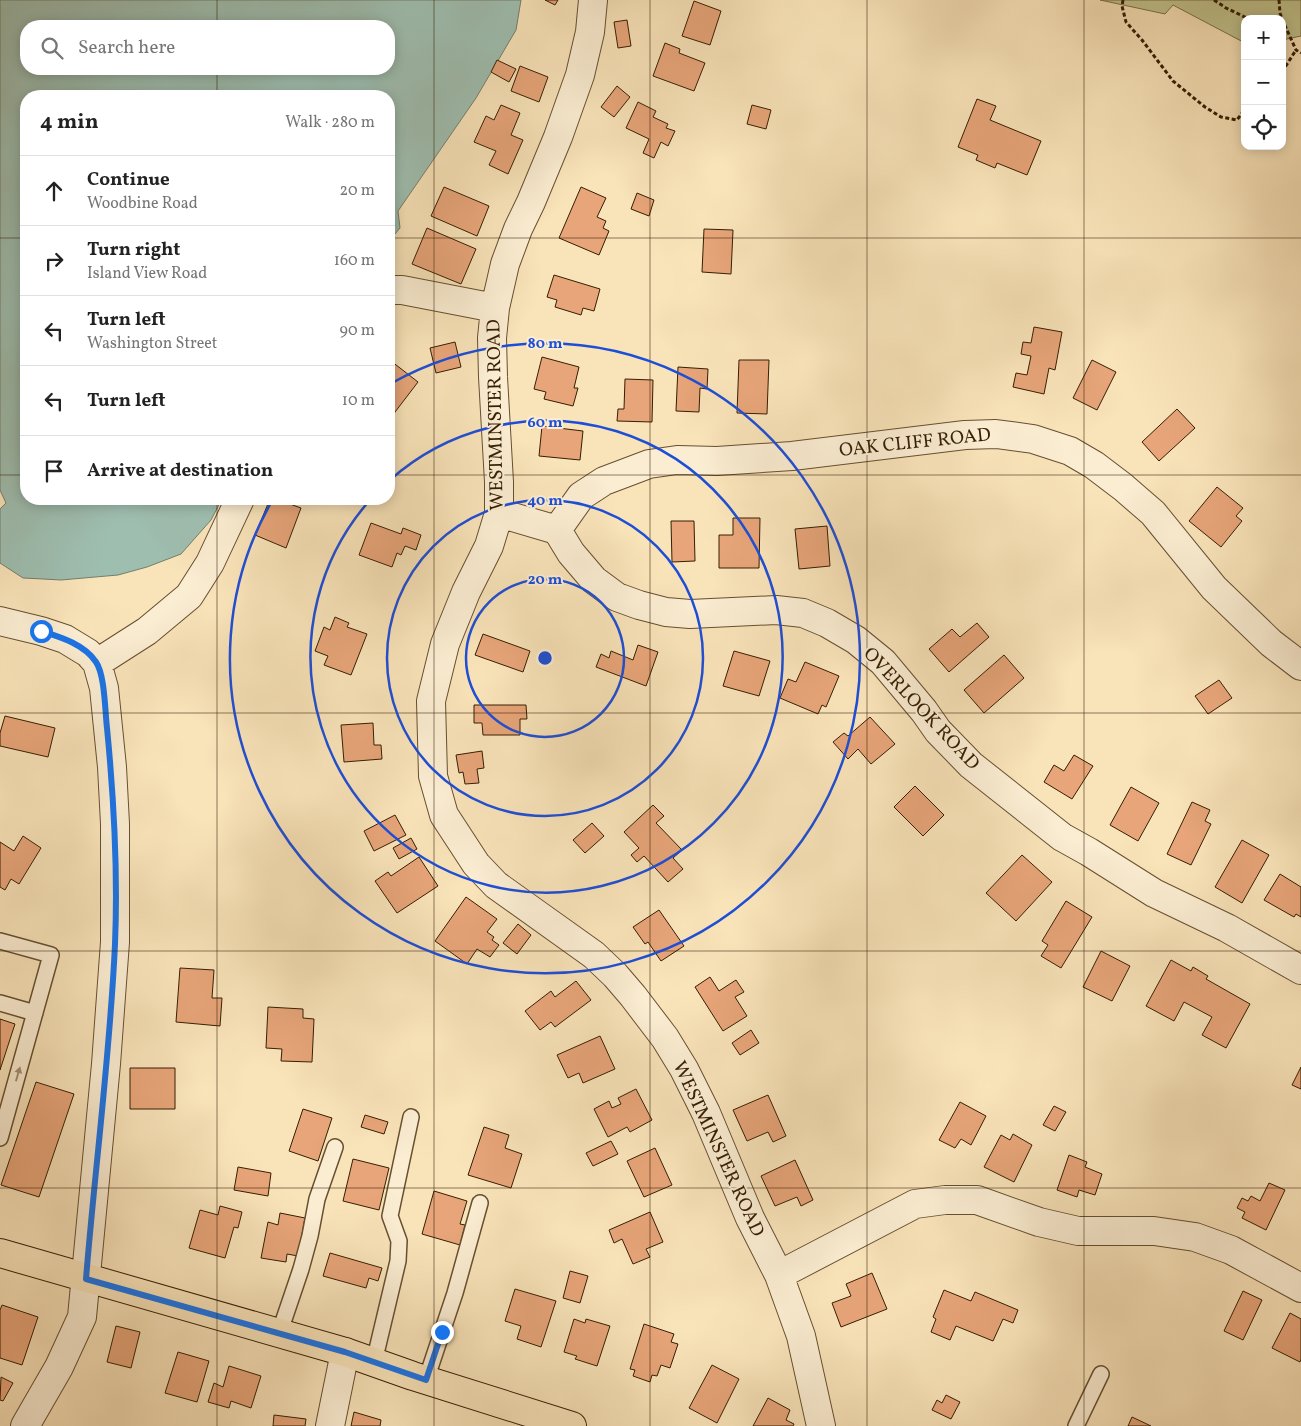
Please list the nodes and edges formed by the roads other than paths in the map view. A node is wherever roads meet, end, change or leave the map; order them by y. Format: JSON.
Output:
{"nodes":[{"id":1,"x":593,"y":0,"type":"edge"},
{"id":2,"x":395,"y":290,"type":"edge"},
{"id":3,"x":495,"y":308,"type":"junction"},
{"id":4,"x":237,"y":505,"type":"edge"},
{"id":5,"x":499,"y":513,"type":"junction"},
{"id":6,"x":557,"y":530,"type":"junction"},
{"id":7,"x":0,"y":621,"type":"edge"},
{"id":8,"x":97,"y":663,"type":"junction"},
{"id":9,"x":1301,"y":666,"type":"edge"},
{"id":10,"x":0,"y":941,"type":"edge"},
{"id":11,"x":1301,"y":970,"type":"edge"},
{"id":12,"x":0,"y":1003,"type":"edge"},
{"id":13,"x":35,"y":1013,"type":"junction"},
{"id":14,"x":411,"y":1116,"type":"dead end"},
{"id":15,"x":0,"y":1138,"type":"edge"},
{"id":16,"x":335,"y":1147,"type":"dead end"},
{"id":17,"x":480,"y":1203,"type":"dead end"},
{"id":18,"x":0,"y":1253,"type":"edge"},
{"id":19,"x":779,"y":1274,"type":"junction"},
{"id":20,"x":86,"y":1279,"type":"junction"},
{"id":21,"x":1301,"y":1288,"type":"edge"},
{"id":22,"x":279,"y":1334,"type":"junction"},
{"id":23,"x":345,"y":1352,"type":"junction"},
{"id":24,"x":374,"y":1362,"type":"junction"},
{"id":25,"x":1101,"y":1374,"type":"dead end"},
{"id":26,"x":426,"y":1380,"type":"junction"},
{"id":27,"x":25,"y":1426,"type":"edge"},
{"id":28,"x":330,"y":1426,"type":"edge"},
{"id":29,"x":572,"y":1426,"type":"edge"},
{"id":30,"x":821,"y":1426,"type":"edge"},
{"id":31,"x":1076,"y":1426,"type":"edge"}],
"edges":[{"from":1,"to":3,"type":"street","name":"WESTMINSTER ROAD"},
{"from":2,"to":3,"type":"street"},
{"from":3,"to":5,"type":"street","name":"WESTMINSTER ROAD"},
{"from":4,"to":8,"type":"street"},
{"from":5,"to":6,"type":"street"},
{"from":5,"to":19,"type":"street","name":"WESTMINSTER ROAD"},
{"from":6,"to":9,"type":"street","name":"OAK CLIFF ROAD"},
{"from":6,"to":11,"type":"street","name":"OVERLOOK ROAD"},
{"from":7,"to":8,"type":"street"},
{"from":8,"to":20,"type":"street"},
{"from":10,"to":13,"type":"lane"},
{"from":12,"to":13,"type":"lane"},
{"from":15,"to":13,"type":"lane","one_way":true},
{"from":14,"to":24,"type":"lane"},
{"from":16,"to":22,"type":"lane"},
{"from":17,"to":26,"type":"lane"},
{"from":18,"to":20,"type":"main road"},
{"from":19,"to":21,"type":"street"},
{"from":19,"to":30,"type":"street","name":"WESTMINSTER ROAD"},
{"from":20,"to":22,"type":"main road"},
{"from":20,"to":27,"type":"street"},
{"from":22,"to":23,"type":"main road"},
{"from":23,"to":24,"type":"main road"},
{"from":23,"to":28,"type":"street"},
{"from":24,"to":26,"type":"main road"},
{"from":25,"to":31,"type":"lane"},
{"from":26,"to":29,"type":"main road"}]}
